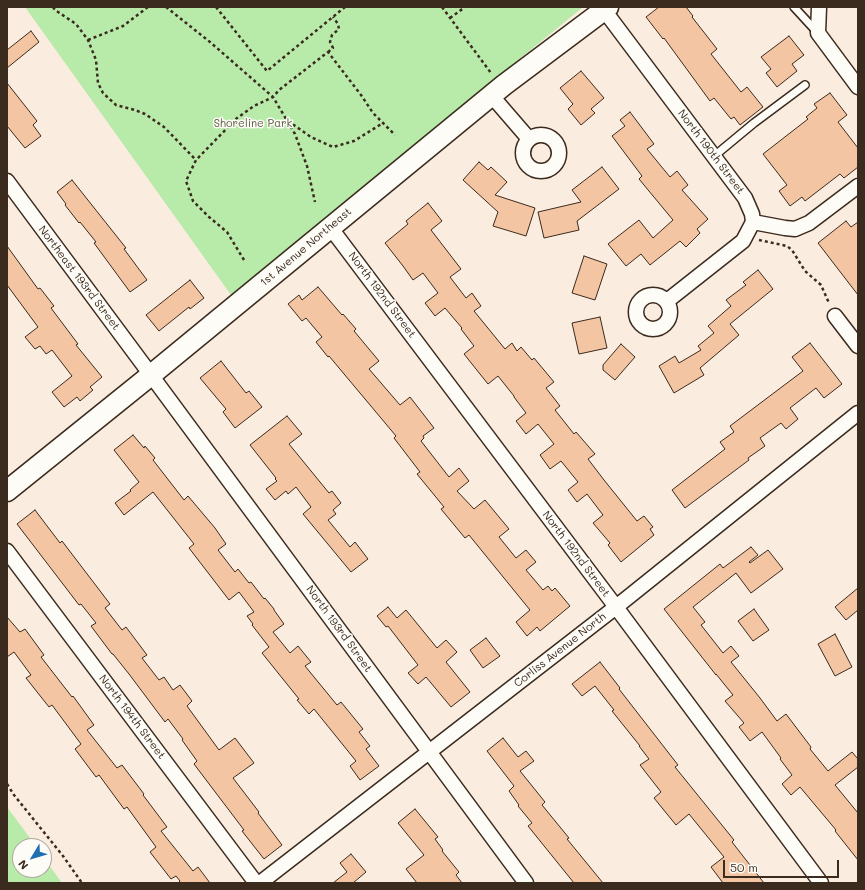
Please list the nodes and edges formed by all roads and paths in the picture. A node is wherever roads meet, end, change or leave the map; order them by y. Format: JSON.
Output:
{"nodes":[{"id":1,"x":53,"y":7,"type":"edge"},
{"id":2,"x":148,"y":7,"type":"edge"},
{"id":3,"x":166,"y":7,"type":"edge"},
{"id":4,"x":216,"y":7,"type":"edge"},
{"id":5,"x":345,"y":7,"type":"edge"},
{"id":6,"x":442,"y":7,"type":"edge"},
{"id":7,"x":465,"y":7,"type":"edge"},
{"id":8,"x":794,"y":7,"type":"edge"},
{"id":9,"x":819,"y":7,"type":"edge"},
{"id":10,"x":606,"y":8,"type":"edge"},
{"id":11,"x":333,"y":17,"type":"junction"},
{"id":12,"x":450,"y":18,"type":"junction"},
{"id":13,"x":818,"y":33,"type":"junction"},
{"id":14,"x":88,"y":40,"type":"junction"},
{"id":15,"x":328,"y":52,"type":"junction"},
{"id":16,"x":491,"y":73,"type":"dead end"},
{"id":17,"x":805,"y":85,"type":"dead end"},
{"id":18,"x":858,"y":87,"type":"edge"},
{"id":19,"x":491,"y":95,"type":"junction"},
{"id":20,"x":273,"y":97,"type":"junction"},
{"id":21,"x":288,"y":121,"type":"junction"},
{"id":22,"x":382,"y":123,"type":"junction"},
{"id":23,"x":395,"y":136,"type":"dead end"},
{"id":24,"x":529,"y":139,"type":"dead end"},
{"id":25,"x":713,"y":156,"type":"junction"},
{"id":26,"x":196,"y":160,"type":"junction"},
{"id":27,"x":7,"y":181,"type":"edge"},
{"id":28,"x":858,"y":186,"type":"edge"},
{"id":29,"x":315,"y":202,"type":"dead end"},
{"id":30,"x":753,"y":222,"type":"junction"},
{"id":31,"x":330,"y":227,"type":"junction"},
{"id":32,"x":244,"y":260,"type":"dead end"},
{"id":33,"x":667,"y":301,"type":"dead end"},
{"id":34,"x":835,"y":316,"type":"joint"},
{"id":35,"x":858,"y":346,"type":"edge"},
{"id":36,"x":151,"y":375,"type":"junction"},
{"id":37,"x":858,"y":413,"type":"edge"},
{"id":38,"x":7,"y":491,"type":"edge"},
{"id":39,"x":7,"y":551,"type":"edge"},
{"id":40,"x":616,"y":607,"type":"junction"},
{"id":41,"x":429,"y":751,"type":"junction"},
{"id":42,"x":7,"y":784,"type":"edge"},
{"id":43,"x":82,"y":883,"type":"edge"},
{"id":44,"x":256,"y":883,"type":"edge"},
{"id":45,"x":260,"y":883,"type":"edge"},
{"id":46,"x":526,"y":883,"type":"edge"},
{"id":47,"x":821,"y":883,"type":"edge"}],
"edges":[{"from":1,"to":14,"type":"path"},
{"from":2,"to":14,"type":"path"},
{"from":3,"to":20,"type":"path"},
{"from":4,"to":11,"type":"path"},
{"from":5,"to":11,"type":"path"},
{"from":6,"to":12,"type":"path"},
{"from":7,"to":12,"type":"path"},
{"from":8,"to":13,"type":"lane"},
{"from":9,"to":13,"type":"street"},
{"from":10,"to":19,"type":"street","name":"1st Avenue Northeast"},
{"from":10,"to":25,"type":"street","name":"North 190th Street"},
{"from":11,"to":15,"type":"path"},
{"from":12,"to":16,"type":"path"},
{"from":13,"to":18,"type":"street"},
{"from":14,"to":26,"type":"path"},
{"from":15,"to":20,"type":"path"},
{"from":15,"to":22,"type":"path"},
{"from":17,"to":25,"type":"lane"},
{"from":19,"to":24,"type":"street"},
{"from":19,"to":31,"type":"street","name":"1st Avenue Northeast"},
{"from":20,"to":21,"type":"path"},
{"from":20,"to":26,"type":"path"},
{"from":21,"to":22,"type":"path"},
{"from":21,"to":29,"type":"path"},
{"from":22,"to":23,"type":"path"},
{"from":25,"to":30,"type":"street","name":"North 190th Street"},
{"from":26,"to":32,"type":"path"},
{"from":27,"to":36,"type":"street","name":"Northeast 193rd Street"},
{"from":28,"to":30,"type":"street"},
{"from":30,"to":33,"type":"street"},
{"from":30,"to":34,"type":"path"},
{"from":31,"to":36,"type":"street","name":"1st Avenue Northeast"},
{"from":31,"to":40,"type":"street","name":"North 192nd Street"},
{"from":34,"to":35,"type":"street"},
{"from":36,"to":38,"type":"street","name":"1st Avenue Northeast"},
{"from":36,"to":41,"type":"street","name":"North 193rd Street"},
{"from":37,"to":40,"type":"street","name":"Corliss Avenue North"},
{"from":39,"to":44,"type":"street","name":"North 194th Street"},
{"from":40,"to":41,"type":"street","name":"Corliss Avenue North"},
{"from":40,"to":47,"type":"street","name":"North 192nd Street"},
{"from":41,"to":45,"type":"street","name":"Corliss Avenue North"},
{"from":41,"to":46,"type":"street","name":"North 193rd Street"},
{"from":42,"to":43,"type":"path"}]}
